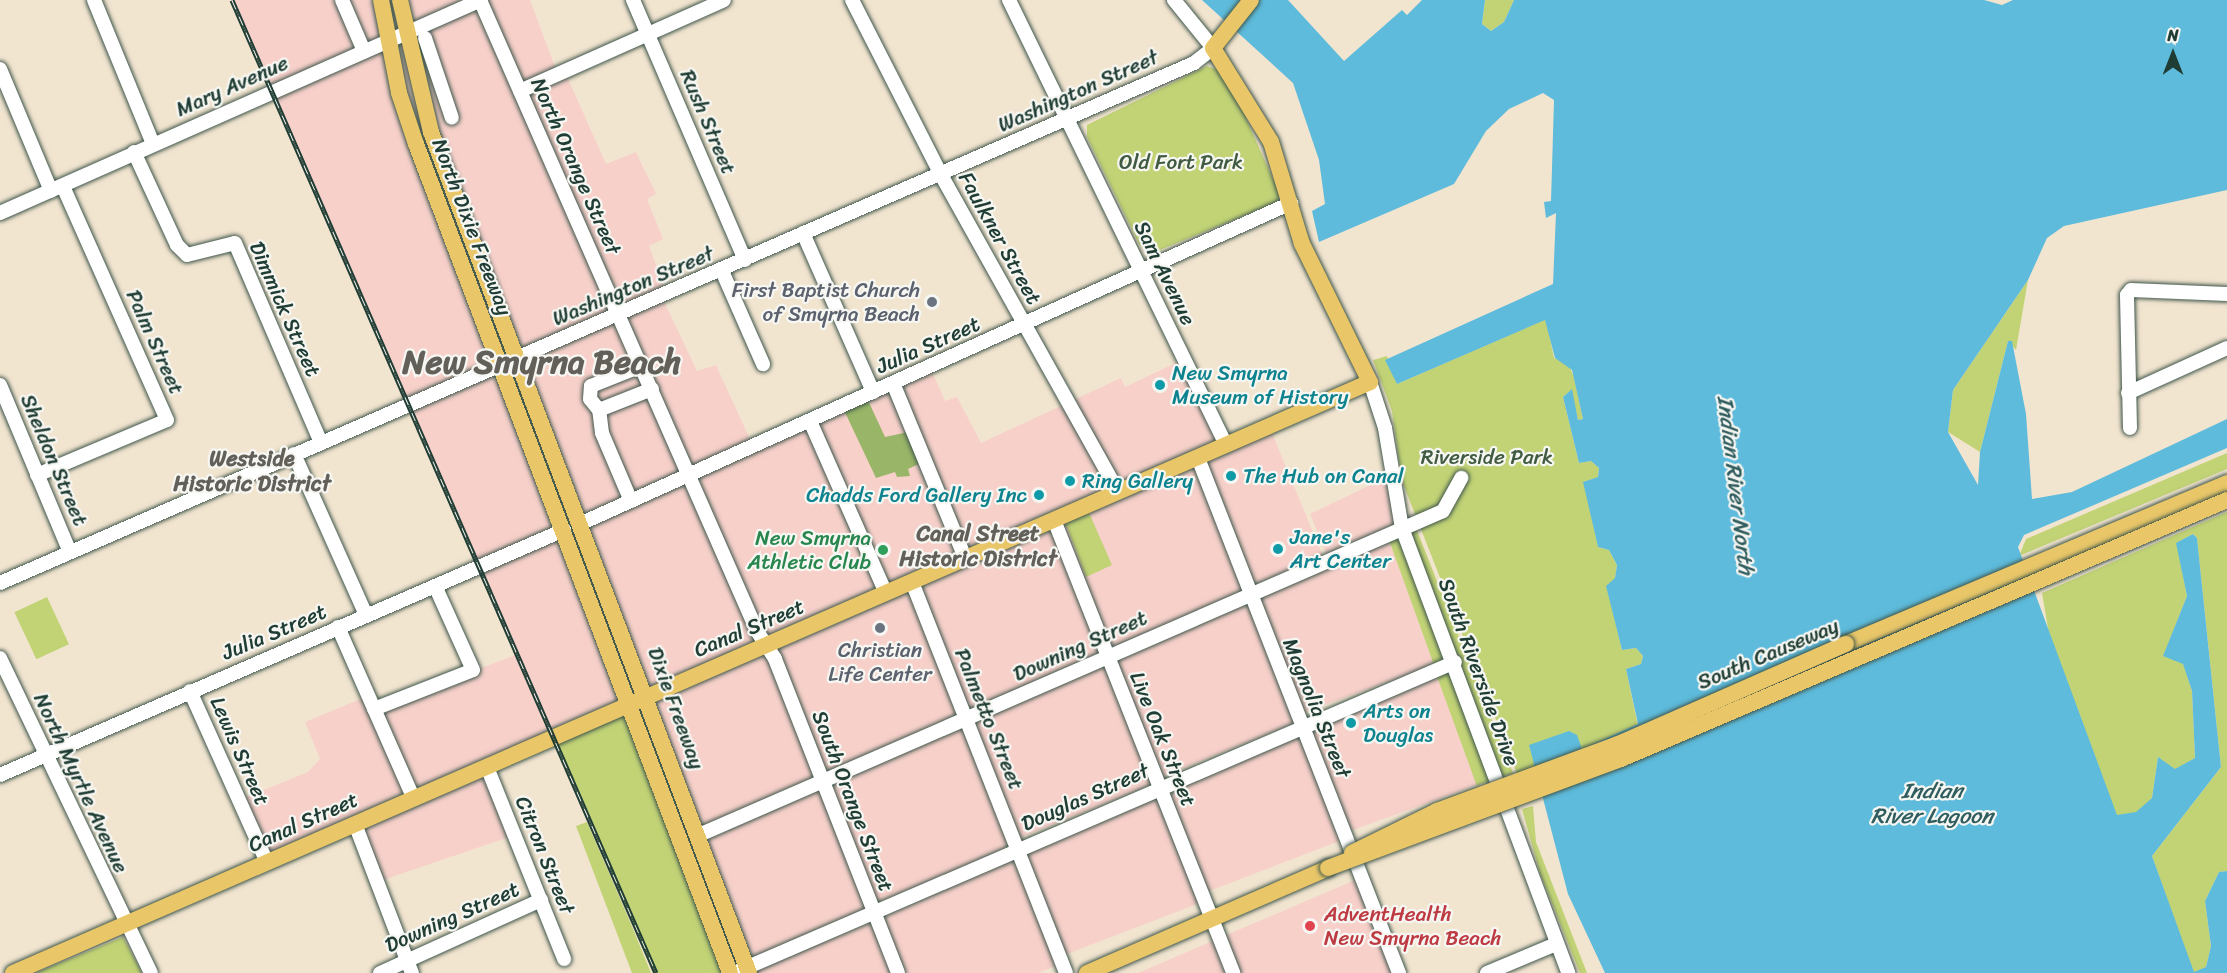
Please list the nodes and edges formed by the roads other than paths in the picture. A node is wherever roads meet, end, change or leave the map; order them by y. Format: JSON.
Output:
{"nodes":[{"id":1,"x":94,"y":0,"type":"edge"},
{"id":2,"x":342,"y":0,"type":"edge"},
{"id":3,"x":381,"y":0,"type":"edge"},
{"id":4,"x":400,"y":0,"type":"edge"},
{"id":5,"x":480,"y":0,"type":"edge"},
{"id":6,"x":633,"y":0,"type":"edge"},
{"id":7,"x":724,"y":0,"type":"edge"},
{"id":8,"x":852,"y":0,"type":"edge"},
{"id":9,"x":1009,"y":0,"type":"edge"},
{"id":10,"x":1174,"y":0,"type":"edge"},
{"id":11,"x":1251,"y":0,"type":"edge"},
{"id":12,"x":405,"y":34,"type":"junction"},
{"id":13,"x":648,"y":35,"type":"junction"},
{"id":14,"x":425,"y":38,"type":"dead end"},
{"id":15,"x":387,"y":42,"type":"junction"},
{"id":16,"x":1213,"y":48,"type":"junction"},
{"id":17,"x":364,"y":51,"type":"junction"},
{"id":18,"x":0,"y":69,"type":"edge"},
{"id":19,"x":520,"y":91,"type":"junction"},
{"id":20,"x":452,"y":118,"type":"dead end"},
{"id":21,"x":1068,"y":119,"type":"junction"},
{"id":22,"x":153,"y":144,"type":"junction"},
{"id":23,"x":134,"y":152,"type":"junction"},
{"id":24,"x":940,"y":173,"type":"junction"},
{"id":25,"x":57,"y":189,"type":"junction"},
{"id":26,"x":1291,"y":203,"type":"junction"},
{"id":27,"x":0,"y":213,"type":"edge"},
{"id":28,"x":803,"y":233,"type":"junction"},
{"id":29,"x":745,"y":260,"type":"junction"},
{"id":30,"x":1140,"y":268,"type":"junction"},
{"id":31,"x":722,"y":270,"type":"junction"},
{"id":32,"x":2227,"y":294,"type":"edge"},
{"id":33,"x":619,"y":315,"type":"junction"},
{"id":34,"x":1024,"y":325,"type":"junction"},
{"id":35,"x":2227,"y":348,"type":"edge"},
{"id":36,"x":519,"y":358,"type":"junction"},
{"id":37,"x":763,"y":364,"type":"dead end"},
{"id":38,"x":502,"y":365,"type":"junction"},
{"id":39,"x":641,"y":366,"type":"junction"},
{"id":40,"x":1370,"y":382,"type":"junction"},
{"id":41,"x":893,"y":383,"type":"junction"},
{"id":42,"x":0,"y":386,"type":"edge"},
{"id":43,"x":652,"y":389,"type":"junction"},
{"id":44,"x":873,"y":392,"type":"junction"},
{"id":45,"x":2128,"y":393,"type":"junction"},
{"id":46,"x":599,"y":411,"type":"junction"},
{"id":47,"x":810,"y":421,"type":"junction"},
{"id":48,"x":2130,"y":428,"type":"dead end"},
{"id":49,"x":321,"y":443,"type":"junction"},
{"id":50,"x":1226,"y":444,"type":"junction"},
{"id":51,"x":294,"y":454,"type":"junction"},
{"id":52,"x":1198,"y":458,"type":"junction"},
{"id":53,"x":558,"y":459,"type":"joint"},
{"id":54,"x":543,"y":472,"type":"junction"},
{"id":55,"x":37,"y":475,"type":"junction"},
{"id":56,"x":689,"y":475,"type":"junction"},
{"id":57,"x":1461,"y":478,"type":"dead end"},
{"id":58,"x":2227,"y":483,"type":"edge"},
{"id":59,"x":1118,"y":492,"type":"junction"},
{"id":60,"x":2227,"y":500,"type":"edge"},
{"id":61,"x":631,"y":501,"type":"junction"},
{"id":62,"x":1054,"y":520,"type":"junction"},
{"id":63,"x":582,"y":523,"type":"junction"},
{"id":64,"x":1402,"y":528,"type":"junction"},
{"id":65,"x":564,"y":530,"type":"junction"},
{"id":66,"x":70,"y":552,"type":"junction"},
{"id":67,"x":965,"y":558,"type":"junction"},
{"id":68,"x":597,"y":562,"type":"junction"},
{"id":69,"x":912,"y":582,"type":"junction"},
{"id":70,"x":0,"y":583,"type":"edge"},
{"id":71,"x":435,"y":586,"type":"junction"},
{"id":72,"x":886,"y":593,"type":"junction"},
{"id":73,"x":1250,"y":594,"type":"junction"},
{"id":74,"x":366,"y":615,"type":"junction"},
{"id":75,"x":338,"y":627,"type":"junction"},
{"id":76,"x":765,"y":645,"type":"junction"},
{"id":77,"x":1108,"y":657,"type":"junction"},
{"id":78,"x":0,"y":658,"type":"edge"},
{"id":79,"x":1455,"y":662,"type":"junction"},
{"id":80,"x":190,"y":691,"type":"junction"},
{"id":81,"x":648,"y":696,"type":"junction"},
{"id":82,"x":631,"y":704,"type":"junction"},
{"id":83,"x":374,"y":709,"type":"junction"},
{"id":84,"x":966,"y":719,"type":"junction"},
{"id":85,"x":1302,"y":726,"type":"junction"},
{"id":86,"x":46,"y":753,"type":"junction"},
{"id":87,"x":487,"y":767,"type":"junction"},
{"id":88,"x":0,"y":775,"type":"edge"},
{"id":89,"x":824,"y":782,"type":"junction"},
{"id":90,"x":1160,"y":786,"type":"junction"},
{"id":91,"x":414,"y":799,"type":"junction"},
{"id":92,"x":355,"y":824,"type":"junction"},
{"id":93,"x":699,"y":835,"type":"junction"},
{"id":94,"x":1018,"y":850,"type":"junction"},
{"id":95,"x":267,"y":862,"type":"junction"},
{"id":96,"x":1328,"y":868,"type":"junction"},
{"id":97,"x":541,"y":900,"type":"junction"},
{"id":98,"x":876,"y":915,"type":"junction"},
{"id":99,"x":1212,"y":920,"type":"junction"},
{"id":100,"x":126,"y":925,"type":"junction"},
{"id":101,"x":1556,"y":944,"type":"junction"},
{"id":102,"x":564,"y":959,"type":"dead end"},
{"id":103,"x":410,"y":967,"type":"edge"},
{"id":104,"x":740,"y":972,"type":"edge"},
{"id":105,"x":13,"y":973,"type":"edge"},
{"id":106,"x":151,"y":973,"type":"edge"},
{"id":107,"x":380,"y":973,"type":"edge"},
{"id":108,"x":898,"y":973,"type":"edge"},
{"id":109,"x":1066,"y":973,"type":"edge"},
{"id":110,"x":1087,"y":973,"type":"edge"},
{"id":111,"x":1233,"y":973,"type":"edge"},
{"id":112,"x":1399,"y":973,"type":"edge"},
{"id":113,"x":1486,"y":973,"type":"edge"},
{"id":114,"x":1568,"y":973,"type":"edge"}],
"edges":[{"from":1,"to":22,"type":"street"},
{"from":2,"to":17,"type":"street"},
{"from":3,"to":15,"type":"main road","name":"North Dixie Freeway"},
{"from":4,"to":12,"type":"main road","name":"North Dixie Freeway"},
{"from":5,"to":12,"type":"street","name":"Mary Avenue"},
{"from":5,"to":19,"type":"street","name":"North Orange Street"},
{"from":6,"to":13,"type":"street","name":"Rush Street"},
{"from":7,"to":13,"type":"street"},
{"from":8,"to":24,"type":"street","name":"Faulkner Street"},
{"from":9,"to":21,"type":"street","name":"Sam Avenue"},
{"from":10,"to":16,"type":"street"},
{"from":11,"to":16,"type":"main road"},
{"from":12,"to":15,"type":"street","name":"Mary Avenue"},
{"from":12,"to":36,"type":"main road","name":"North Dixie Freeway"},
{"from":13,"to":19,"type":"street"},
{"from":13,"to":29,"type":"street","name":"Rush Street"},
{"from":14,"to":20,"type":"street"},
{"from":15,"to":17,"type":"street","name":"Mary Avenue"},
{"from":15,"to":38,"type":"main road","name":"North Dixie Freeway"},
{"from":16,"to":21,"type":"street","name":"Washington Street"},
{"from":16,"to":26,"type":"main road"},
{"from":17,"to":22,"type":"street","name":"Mary Avenue"},
{"from":18,"to":25,"type":"street","name":"Palm Street"},
{"from":19,"to":33,"type":"street","name":"North Orange Street"},
{"from":21,"to":24,"type":"street","name":"Washington Street"},
{"from":21,"to":30,"type":"street","name":"Sam Avenue"},
{"from":22,"to":23,"type":"street","name":"Mary Avenue"},
{"from":23,"to":25,"type":"street","name":"Mary Avenue"},
{"from":23,"to":49,"type":"street","name":"Dimmick Street"},
{"from":24,"to":28,"type":"street","name":"Washington Street"},
{"from":24,"to":34,"type":"street","name":"Faulkner Street"},
{"from":25,"to":27,"type":"street","name":"Mary Avenue"},
{"from":25,"to":55,"type":"street","name":"Palm Street"},
{"from":26,"to":30,"type":"street","name":"Julia Street"},
{"from":26,"to":40,"type":"main road"},
{"from":28,"to":29,"type":"street","name":"Washington Street"},
{"from":28,"to":44,"type":"street"},
{"from":29,"to":31,"type":"street","name":"Washington Street"},
{"from":30,"to":34,"type":"street","name":"Julia Street"},
{"from":30,"to":50,"type":"street","name":"Sam Avenue"},
{"from":31,"to":33,"type":"street","name":"Washington Street"},
{"from":31,"to":37,"type":"street"},
{"from":32,"to":45,"type":"street"},
{"from":33,"to":36,"type":"street","name":"Washington Street"},
{"from":33,"to":39,"type":"street","name":"North Orange Street"},
{"from":34,"to":41,"type":"street","name":"Julia Street"},
{"from":34,"to":59,"type":"street","name":"Faulkner Street"},
{"from":35,"to":45,"type":"street"},
{"from":36,"to":38,"type":"street","name":"Washington Street"},
{"from":36,"to":53,"type":"main road","name":"North Dixie Freeway"},
{"from":38,"to":49,"type":"street","name":"Washington Street"},
{"from":38,"to":54,"type":"main road","name":"North Dixie Freeway"},
{"from":39,"to":43,"type":"street","name":"North Orange Street"},
{"from":39,"to":46,"type":"street"},
{"from":40,"to":50,"type":"main road","name":"Canal Street"},
{"from":40,"to":64,"type":"street","name":"South Riverside Drive"},
{"from":41,"to":44,"type":"street","name":"Julia Street"},
{"from":41,"to":67,"type":"street"},
{"from":42,"to":55,"type":"street","name":"Sheldon Street"},
{"from":43,"to":46,"type":"street"},
{"from":43,"to":56,"type":"street","name":"North Orange Street"},
{"from":44,"to":47,"type":"street","name":"Julia Street"},
{"from":45,"to":48,"type":"street"},
{"from":46,"to":61,"type":"street"},
{"from":47,"to":56,"type":"street","name":"Julia Street"},
{"from":47,"to":72,"type":"street"},
{"from":49,"to":51,"type":"street","name":"Washington Street"},
{"from":50,"to":52,"type":"main road","name":"Canal Street"},
{"from":51,"to":66,"type":"street","name":"Washington Street"},
{"from":51,"to":74,"type":"street"},
{"from":52,"to":59,"type":"main road","name":"Canal Street"},
{"from":52,"to":73,"type":"street","name":"Magnolia Street"},
{"from":53,"to":63,"type":"main road","name":"Dixie Freeway"},
{"from":54,"to":63,"type":"main road"},
{"from":54,"to":65,"type":"main road","name":"Dixie Freeway"},
{"from":55,"to":66,"type":"street","name":"Sheldon Street"},
{"from":56,"to":61,"type":"street","name":"Julia Street"},
{"from":56,"to":76,"type":"street","name":"North Orange Street"},
{"from":57,"to":64,"type":"street","name":"Downing Street"},
{"from":58,"to":96,"type":"main road","name":"South Causeway","bridge":true},
{"from":59,"to":62,"type":"main road","name":"Canal Street"},
{"from":60,"to":96,"type":"main road","name":"South Causeway","bridge":true},
{"from":61,"to":63,"type":"street","name":"Julia Street"},
{"from":62,"to":67,"type":"main road","name":"Canal Street"},
{"from":62,"to":77,"type":"street","name":"Live Oak Street"},
{"from":63,"to":68,"type":"main road","name":"Dixie Freeway"},
{"from":64,"to":73,"type":"street","name":"Downing Street"},
{"from":64,"to":79,"type":"street","name":"South Riverside Drive"},
{"from":65,"to":68,"type":"main road"},
{"from":65,"to":71,"type":"street","name":"Julia Street"},
{"from":65,"to":82,"type":"main road","name":"Dixie Freeway"},
{"from":66,"to":70,"type":"street","name":"Washington Street"},
{"from":67,"to":69,"type":"main road","name":"Canal Street"},
{"from":68,"to":81,"type":"main road","name":"Dixie Freeway"},
{"from":69,"to":72,"type":"main road","name":"Canal Street"},
{"from":69,"to":84,"type":"street","name":"Palmetto Street"},
{"from":71,"to":74,"type":"street","name":"Julia Street"},
{"from":71,"to":83,"type":"street"},
{"from":72,"to":76,"type":"main road","name":"Canal Street"},
{"from":73,"to":77,"type":"street","name":"Downing Street"},
{"from":73,"to":85,"type":"street","name":"Magnolia Street"},
{"from":74,"to":75,"type":"street","name":"Julia Street"},
{"from":75,"to":80,"type":"street","name":"Julia Street"},
{"from":75,"to":83,"type":"street"},
{"from":76,"to":81,"type":"main road","name":"Canal Street"},
{"from":76,"to":89,"type":"street","name":"South Orange Street"},
{"from":77,"to":84,"type":"street","name":"Downing Street"},
{"from":77,"to":90,"type":"street","name":"Live Oak Street"},
{"from":78,"to":86,"type":"street","name":"North Myrtle Avenue"},
{"from":79,"to":85,"type":"street","name":"Douglas Street"},
{"from":79,"to":101,"type":"street","name":"South Riverside Drive"},
{"from":80,"to":86,"type":"street","name":"Julia Street"},
{"from":80,"to":95,"type":"street","name":"Lewis Street"},
{"from":81,"to":82,"type":"main road","name":"Canal Street"},
{"from":81,"to":93,"type":"main road","name":"Dixie Freeway"},
{"from":82,"to":87,"type":"main road","name":"Canal Street"},
{"from":82,"to":104,"type":"main road","name":"Dixie Freeway"},
{"from":83,"to":91,"type":"street"},
{"from":84,"to":89,"type":"street","name":"Downing Street"},
{"from":84,"to":94,"type":"street","name":"Palmetto Street"},
{"from":85,"to":90,"type":"street","name":"Douglas Street"},
{"from":85,"to":112,"type":"street","name":"Magnolia Street"},
{"from":86,"to":88,"type":"street","name":"Julia Street"},
{"from":86,"to":100,"type":"street","name":"North Myrtle Avenue"},
{"from":87,"to":91,"type":"main road","name":"Canal Street"},
{"from":87,"to":97,"type":"street","name":"Citron Street"},
{"from":89,"to":93,"type":"street","name":"Downing Street"},
{"from":89,"to":98,"type":"street","name":"South Orange Street"},
{"from":90,"to":94,"type":"street","name":"Douglas Street"},
{"from":90,"to":99,"type":"street","name":"Live Oak Street"},
{"from":91,"to":92,"type":"main road","name":"Canal Street"},
{"from":92,"to":95,"type":"main road","name":"Canal Street"},
{"from":92,"to":103,"type":"street"},
{"from":93,"to":104,"type":"main road","name":"Dixie Freeway"},
{"from":94,"to":98,"type":"street","name":"Douglas Street"},
{"from":94,"to":109,"type":"street","name":"Palmetto Street"},
{"from":95,"to":100,"type":"main road","name":"Canal Street"},
{"from":96,"to":99,"type":"main road","name":"South Causeway"},
{"from":97,"to":102,"type":"street","name":"Citron Street"},
{"from":97,"to":103,"type":"street","name":"Downing Street"},
{"from":98,"to":104,"type":"street","name":"Douglas Street"},
{"from":98,"to":108,"type":"street","name":"South Orange Street"},
{"from":99,"to":110,"type":"main road","name":"South Causeway"},
{"from":99,"to":111,"type":"street","name":"Live Oak Street"},
{"from":100,"to":105,"type":"main road","name":"Canal Street"},
{"from":100,"to":106,"type":"street","name":"North Myrtle Avenue"},
{"from":101,"to":113,"type":"street"},
{"from":101,"to":114,"type":"street","name":"South Riverside Drive"},
{"from":103,"to":107,"type":"street","name":"Downing Street"}]}
